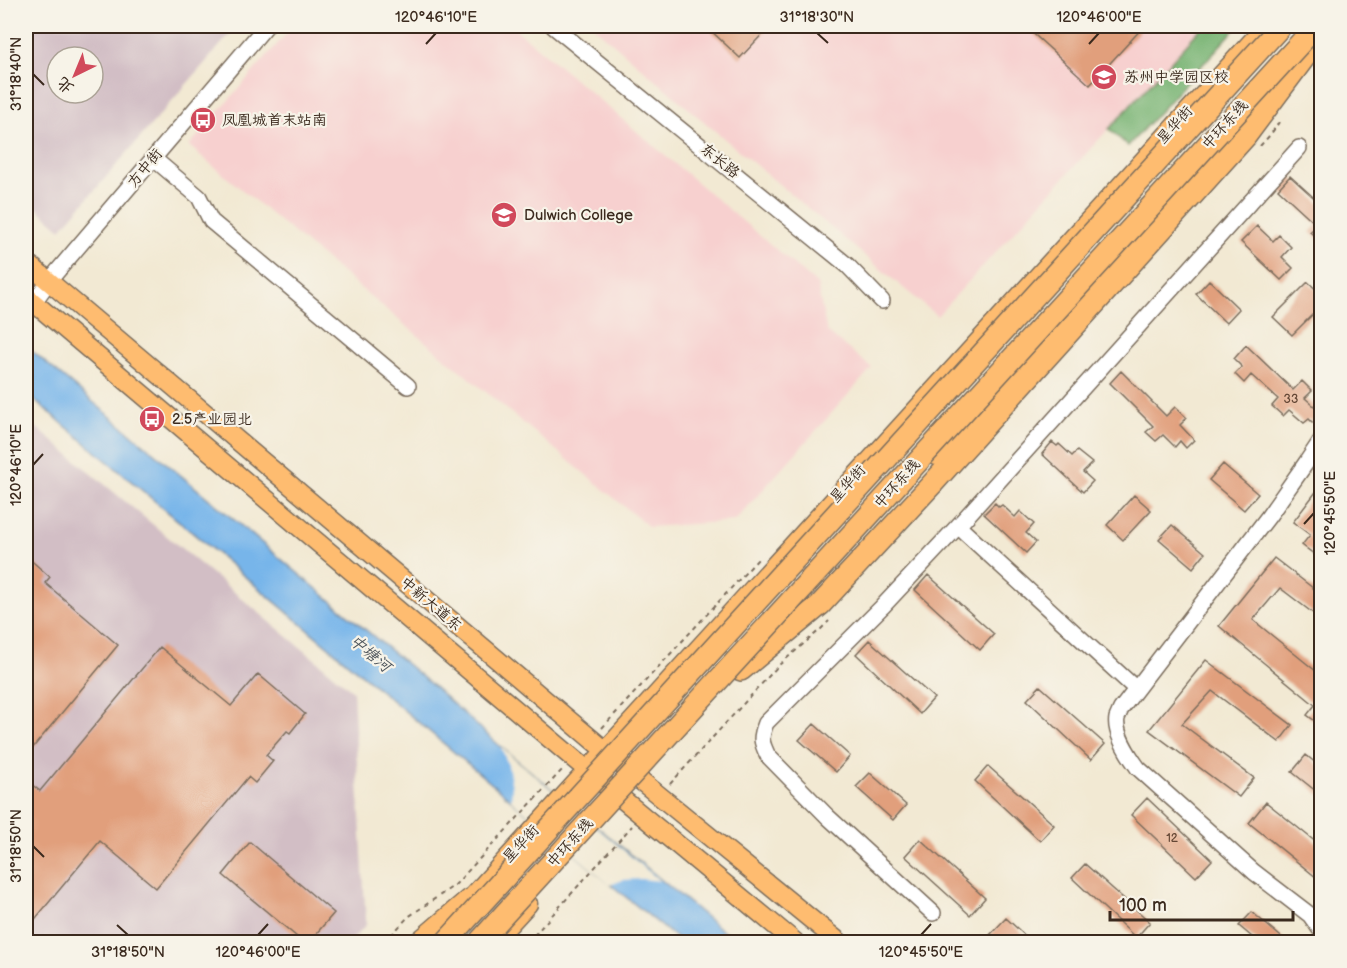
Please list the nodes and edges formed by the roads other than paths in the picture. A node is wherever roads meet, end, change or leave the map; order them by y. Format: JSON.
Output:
{"nodes":[{"id":1,"x":266,"y":26,"type":"edge"},
{"id":2,"x":553,"y":26,"type":"edge"},
{"id":3,"x":1266,"y":26,"type":"edge"},
{"id":4,"x":1281,"y":26,"type":"edge"},
{"id":5,"x":1316,"y":26,"type":"edge"},
{"id":6,"x":1322,"y":34,"type":"edge"},
{"id":7,"x":1299,"y":148,"type":"dead end"},
{"id":8,"x":153,"y":158,"type":"junction"},
{"id":9,"x":26,"y":262,"type":"edge"},
{"id":10,"x":49,"y":281,"type":"junction"},
{"id":11,"x":882,"y":301,"type":"dead end"},
{"id":12,"x":28,"y":304,"type":"edge"},
{"id":13,"x":408,"y":386,"type":"dead end"},
{"id":14,"x":1322,"y":439,"type":"edge"},
{"id":15,"x":958,"y":526,"type":"junction"},
{"id":16,"x":741,"y":670,"type":"junction"},
{"id":17,"x":1136,"y":689,"type":"junction"},
{"id":18,"x":606,"y":751,"type":"junction"},
{"id":19,"x":588,"y":770,"type":"junction"},
{"id":20,"x":640,"y":780,"type":"junction"},
{"id":21,"x":623,"y":799,"type":"junction"},
{"id":22,"x":469,"y":900,"type":"junction"},
{"id":23,"x":933,"y":913,"type":"dead end"},
{"id":24,"x":1316,"y":916,"type":"edge"},
{"id":25,"x":1322,"y":932,"type":"edge"},
{"id":26,"x":420,"y":942,"type":"edge"},
{"id":27,"x":431,"y":942,"type":"edge"},
{"id":28,"x":446,"y":942,"type":"edge"},
{"id":29,"x":479,"y":942,"type":"edge"},
{"id":30,"x":493,"y":942,"type":"edge"},
{"id":31,"x":795,"y":942,"type":"edge"},
{"id":32,"x":839,"y":942,"type":"edge"}],
"edges":[{"from":1,"to":8,"type":"street","name":"方中街"},
{"from":2,"to":11,"type":"street","name":"东长路"},
{"from":3,"to":18,"type":"main road","name":"星华街"},
{"from":4,"to":28,"type":"highway","name":"中环东线","bridge":true},
{"from":5,"to":29,"type":"highway","name":"中环东线","bridge":true},
{"from":6,"to":16,"type":"main road"},
{"from":6,"to":16,"type":"highway"},
{"from":7,"to":15,"type":"street"},
{"from":8,"to":10,"type":"street","name":"方中街"},
{"from":8,"to":13,"type":"street"},
{"from":9,"to":10,"type":"main road","name":"中新大道东"},
{"from":10,"to":12,"type":"street","name":"方中街"},
{"from":10,"to":18,"type":"main road","name":"中新大道东"},
{"from":12,"to":19,"type":"main road","name":"中新大道东"},
{"from":14,"to":17,"type":"street"},
{"from":15,"to":17,"type":"street"},
{"from":15,"to":23,"type":"street"},
{"from":16,"to":20,"type":"main road"},
{"from":17,"to":24,"type":"street"},
{"from":18,"to":19,"type":"main road","name":"星华街"},
{"from":18,"to":20,"type":"main road","name":"中新大道东"},
{"from":19,"to":21,"type":"main road","name":"中新大道东"},
{"from":19,"to":22,"type":"main road","name":"星华街"},
{"from":20,"to":21,"type":"main road"},
{"from":20,"to":32,"type":"main road","name":"中新大道东"},
{"from":21,"to":30,"type":"main road"},
{"from":21,"to":31,"type":"main road","name":"中新大道东"},
{"from":22,"to":26,"type":"highway"},
{"from":22,"to":27,"type":"main road","name":"星华街"},
{"from":24,"to":25,"type":"street"}]}
